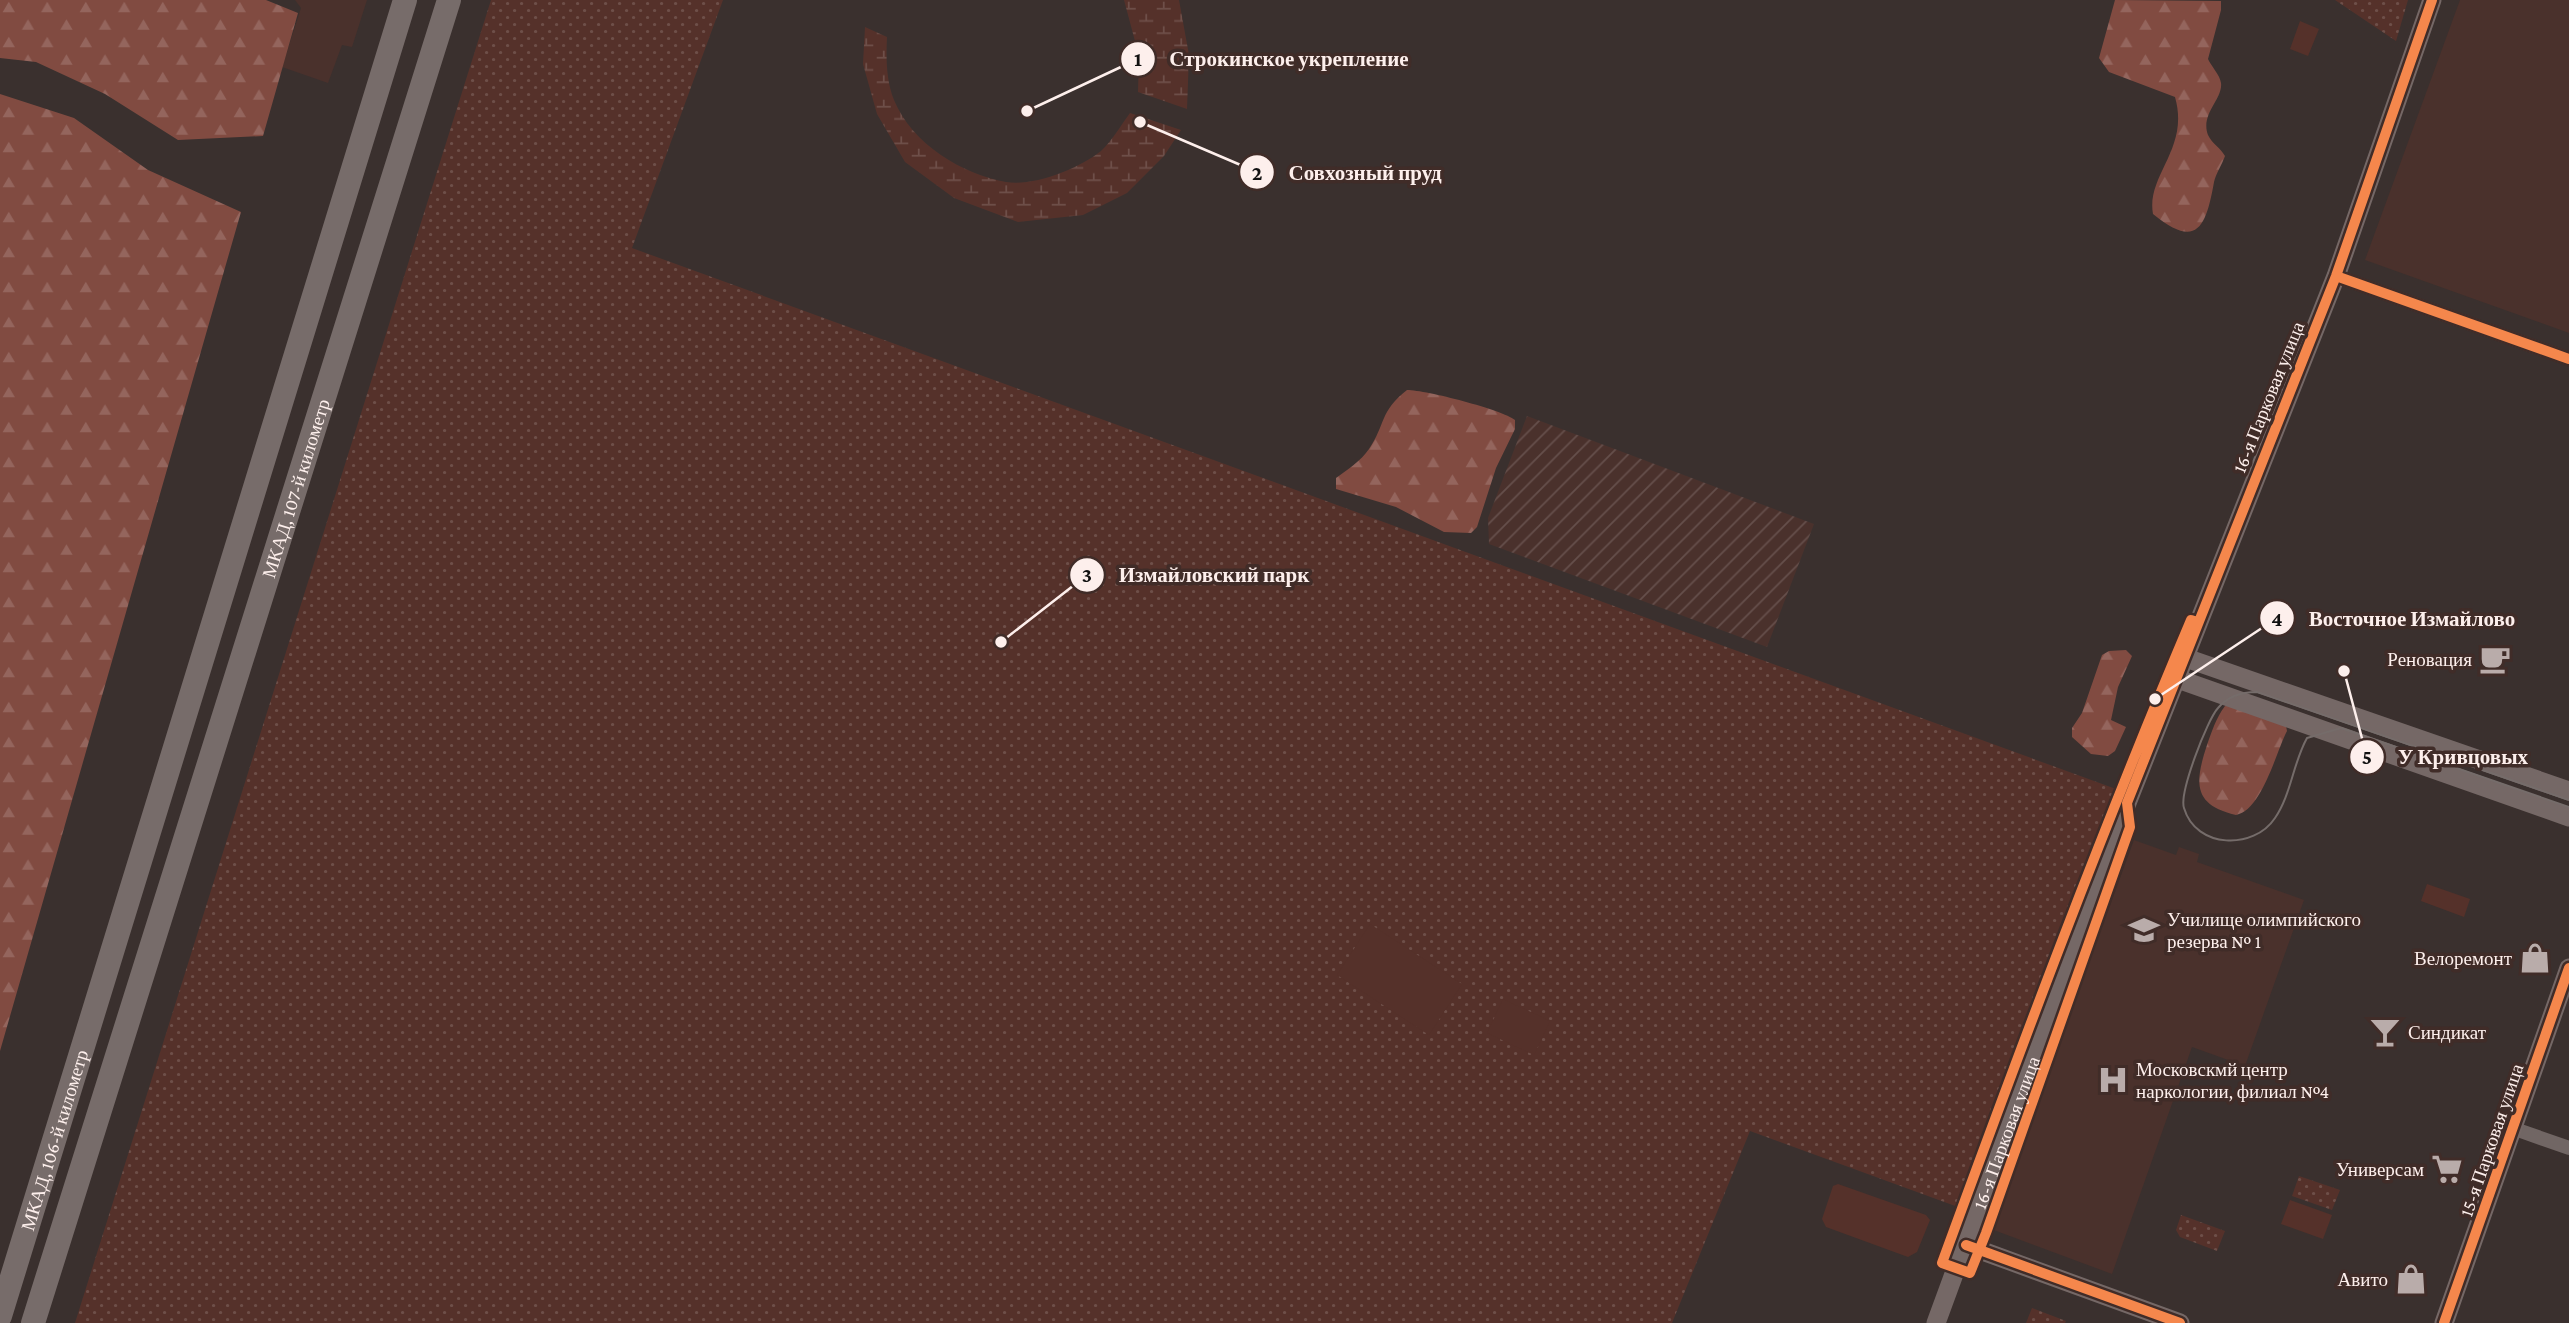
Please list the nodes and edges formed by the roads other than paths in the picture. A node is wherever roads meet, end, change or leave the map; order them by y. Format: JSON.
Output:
{"nodes":[{"id":1,"x":405,"y":0,"type":"edge"},
{"id":2,"x":449,"y":0,"type":"edge"},
{"id":3,"x":2432,"y":0,"type":"edge"},
{"id":4,"x":2336,"y":276,"type":"junction"},
{"id":5,"x":2569,"y":359,"type":"edge"},
{"id":6,"x":2183,"y":657,"type":"junction"},
{"id":7,"x":2175,"y":678,"type":"junction"},
{"id":8,"x":2569,"y":790,"type":"edge"},
{"id":9,"x":2569,"y":817,"type":"edge"},
{"id":10,"x":109,"y":965,"type":"joint"},
{"id":11,"x":2569,"y":968,"type":"edge"},
{"id":12,"x":142,"y":977,"type":"joint"},
{"id":13,"x":2515,"y":1129,"type":"junction"},
{"id":14,"x":2569,"y":1148,"type":"edge"},
{"id":15,"x":1966,"y":1245,"type":"junction"},
{"id":16,"x":0,"y":1316,"type":"edge"},
{"id":17,"x":33,"y":1323,"type":"edge"},
{"id":18,"x":1936,"y":1323,"type":"edge"},
{"id":19,"x":2180,"y":1323,"type":"edge"},
{"id":20,"x":2444,"y":1323,"type":"edge"}],
"edges":[{"from":1,"to":10,"type":"highway","name":"МКАД, 107-й километр"},
{"from":2,"to":12,"type":"highway","name":"МКАД, 107-й километр"},
{"from":3,"to":4,"type":"main road","name":"16-я Парковая улица"},
{"from":4,"to":5,"type":"street"},
{"from":4,"to":6,"type":"main road","name":"16-я Парковая улица"},
{"from":6,"to":7,"type":"main road","name":"16-я Парковая улица"},
{"from":6,"to":8,"type":"main road"},
{"from":7,"to":9,"type":"main road"},
{"from":7,"to":15,"type":"main road","name":"16-я Парковая улица"},
{"from":10,"to":16,"type":"highway","name":"МКАД, 106-й километр"},
{"from":11,"to":13,"type":"main road","name":"15-я Парковая улица"},
{"from":12,"to":17,"type":"highway","name":"МКАД, 106-й километр"},
{"from":13,"to":14,"type":"street"},
{"from":13,"to":20,"type":"main road","name":"15-я Парковая улица"},
{"from":15,"to":18,"type":"main road","name":"16-я Парковая улица"},
{"from":15,"to":19,"type":"main road"}]}
